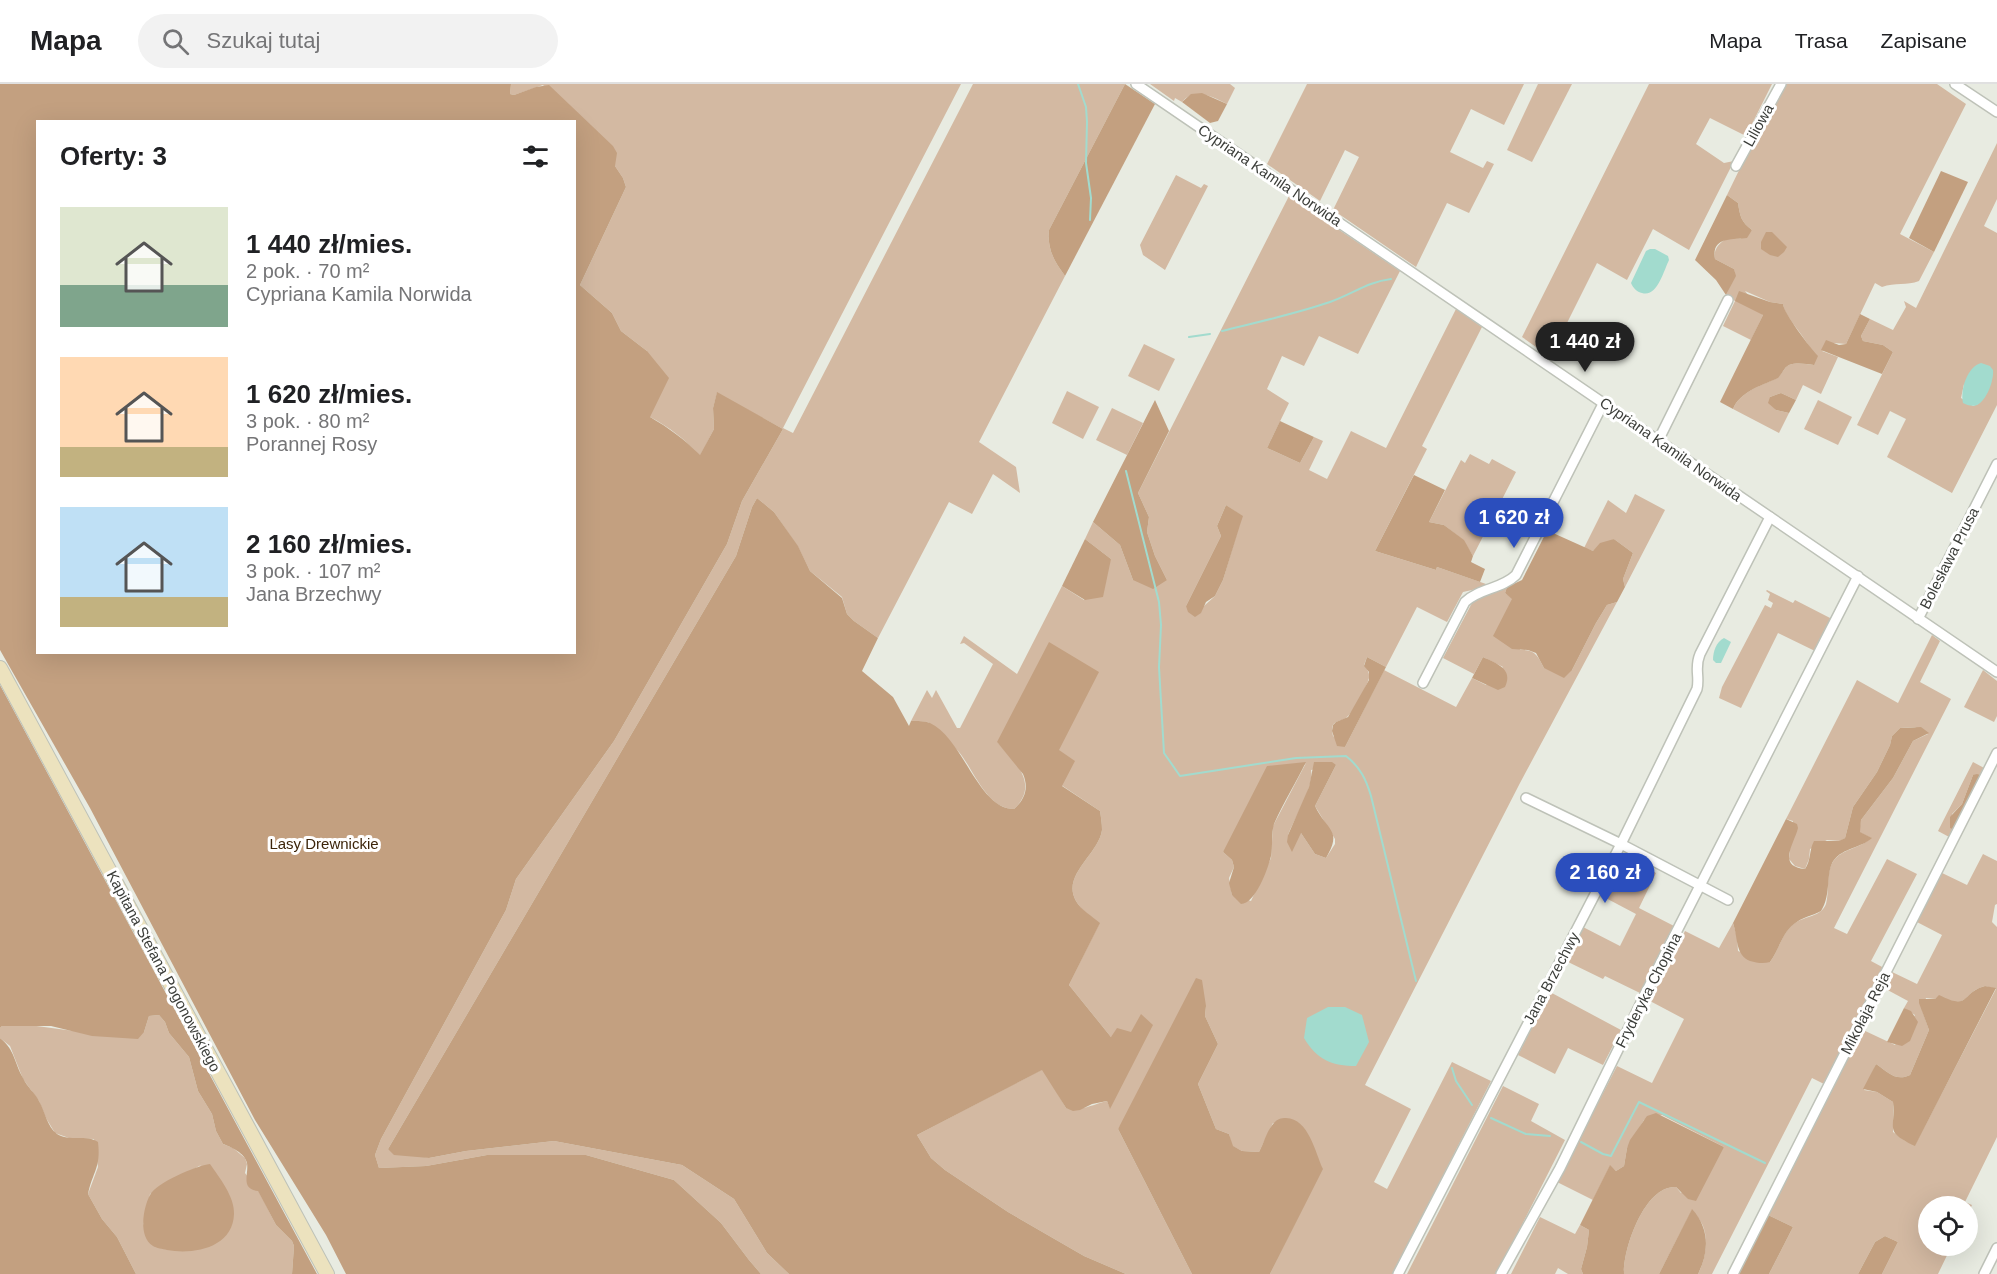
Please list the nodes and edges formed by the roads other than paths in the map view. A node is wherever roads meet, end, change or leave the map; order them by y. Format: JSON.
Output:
{"nodes":[{"id":1,"x":1136,"y":84,"type":"edge"},
{"id":2,"x":1781,"y":84,"type":"edge"},
{"id":3,"x":1955,"y":84,"type":"edge"},
{"id":4,"x":1997,"y":112,"type":"edge"},
{"id":5,"x":1736,"y":166,"type":"dead end"},
{"id":6,"x":1728,"y":300,"type":"dead end"},
{"id":7,"x":1604,"y":402,"type":"junction"},
{"id":8,"x":1658,"y":441,"type":"junction"},
{"id":9,"x":1997,"y":464,"type":"edge"},
{"id":10,"x":1770,"y":517,"type":"junction"},
{"id":11,"x":1858,"y":576,"type":"junction"},
{"id":12,"x":1918,"y":619,"type":"junction"},
{"id":13,"x":0,"y":668,"type":"edge"},
{"id":14,"x":1997,"y":672,"type":"edge"},
{"id":15,"x":1423,"y":683,"type":"dead end"},
{"id":16,"x":1997,"y":753,"type":"edge"},
{"id":17,"x":1526,"y":798,"type":"dead end"},
{"id":18,"x":1621,"y":843,"type":"junction"},
{"id":19,"x":1701,"y":886,"type":"junction"},
{"id":20,"x":1728,"y":900,"type":"dead end"},
{"id":21,"x":1997,"y":1248,"type":"edge"},
{"id":22,"x":327,"y":1274,"type":"edge"},
{"id":23,"x":1398,"y":1274,"type":"edge"},
{"id":24,"x":1502,"y":1274,"type":"edge"},
{"id":25,"x":1733,"y":1274,"type":"edge"},
{"id":26,"x":1984,"y":1274,"type":"edge"}],
"edges":[{"from":1,"to":7,"type":"street","name":"Cypriana Kamila Norwida"},
{"from":2,"to":5,"type":"street","name":"Liliowa"},
{"from":3,"to":4,"type":"street"},
{"from":6,"to":8,"type":"street"},
{"from":7,"to":8,"type":"street","name":"Cypriana Kamila Norwida"},
{"from":7,"to":15,"type":"street"},
{"from":8,"to":10,"type":"street","name":"Cypriana Kamila Norwida"},
{"from":9,"to":12,"type":"street","name":"Bolesława Prusa"},
{"from":10,"to":11,"type":"street","name":"Cypriana Kamila Norwida"},
{"from":10,"to":18,"type":"street","name":"Jana Brzechwy"},
{"from":11,"to":12,"type":"street","name":"Cypriana Kamila Norwida"},
{"from":11,"to":19,"type":"street","name":"Fryderyka Chopina"},
{"from":12,"to":14,"type":"street","name":"Cypriana Kamila Norwida"},
{"from":13,"to":22,"type":"main road","name":"Kapitana Stefana Pogonowskiego"},
{"from":16,"to":25,"type":"street","name":"Mikołaja Reja"},
{"from":17,"to":18,"type":"street"},
{"from":18,"to":19,"type":"street"},
{"from":18,"to":23,"type":"street","name":"Jana Brzechwy"},
{"from":19,"to":20,"type":"street"},
{"from":19,"to":24,"type":"street","name":"Fryderyka Chopina"},
{"from":21,"to":26,"type":"street"}]}
